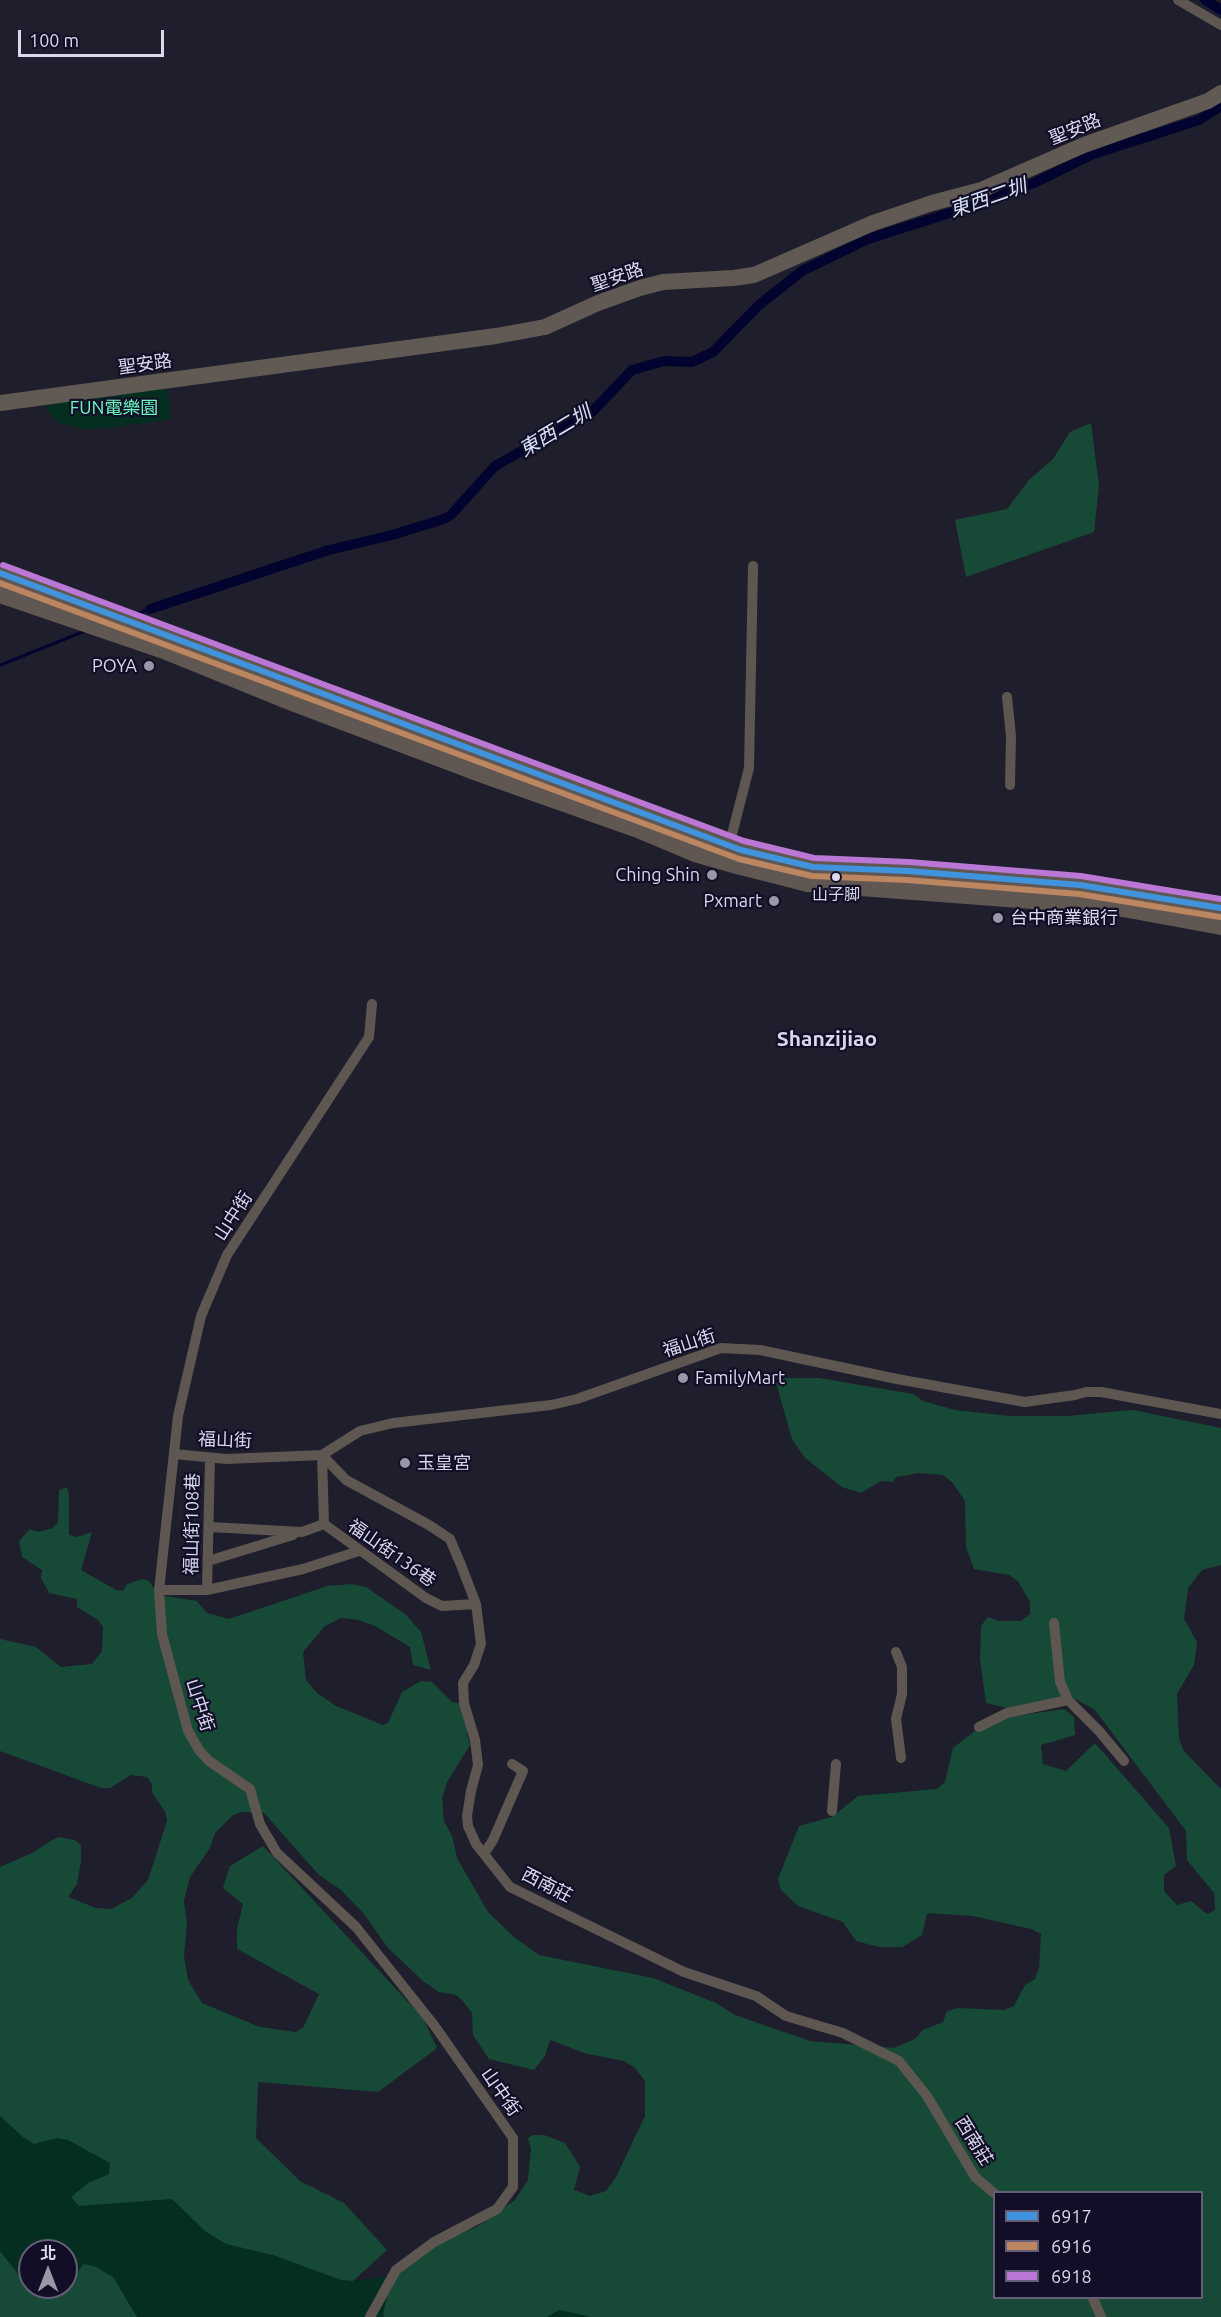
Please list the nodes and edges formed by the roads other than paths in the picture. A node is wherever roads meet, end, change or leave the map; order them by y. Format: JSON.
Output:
{"nodes":[{"id":1,"x":1178,"y":0,"type":"edge"},
{"id":2,"x":1221,"y":25,"type":"edge"},
{"id":3,"x":1221,"y":93,"type":"edge"},
{"id":4,"x":0,"y":404,"type":"edge"},
{"id":5,"x":753,"y":566,"type":"dead end"},
{"id":6,"x":0,"y":573,"type":"edge"},
{"id":7,"x":0,"y":594,"type":"edge"},
{"id":8,"x":1007,"y":697,"type":"dead end"},
{"id":9,"x":1010,"y":785,"type":"dead end"},
{"id":10,"x":729,"y":846,"type":"junction"},
{"id":11,"x":1221,"y":908,"type":"edge"},
{"id":12,"x":1221,"y":926,"type":"edge"},
{"id":13,"x":372,"y":1004,"type":"dead end"},
{"id":14,"x":1221,"y":1414,"type":"edge"},
{"id":15,"x":174,"y":1454,"type":"junction"},
{"id":16,"x":322,"y":1455,"type":"junction"},
{"id":17,"x":210,"y":1458,"type":"junction"},
{"id":18,"x":324,"y":1524,"type":"junction"},
{"id":19,"x":210,"y":1527,"type":"junction"},
{"id":20,"x":302,"y":1532,"type":"junction"},
{"id":21,"x":359,"y":1551,"type":"junction"},
{"id":22,"x":208,"y":1561,"type":"junction"},
{"id":23,"x":159,"y":1590,"type":"junction"},
{"id":24,"x":207,"y":1590,"type":"junction"},
{"id":25,"x":476,"y":1604,"type":"junction"},
{"id":26,"x":1054,"y":1623,"type":"dead end"},
{"id":27,"x":897,"y":1652,"type":"dead end"},
{"id":28,"x":1068,"y":1700,"type":"junction"},
{"id":29,"x":979,"y":1727,"type":"dead end"},
{"id":30,"x":901,"y":1758,"type":"dead end"},
{"id":31,"x":1124,"y":1761,"type":"dead end"},
{"id":32,"x":512,"y":1764,"type":"dead end"},
{"id":33,"x":836,"y":1764,"type":"dead end"},
{"id":34,"x":832,"y":1811,"type":"dead end"},
{"id":35,"x":483,"y":1854,"type":"junction"},
{"id":36,"x":993,"y":2192,"type":"edge"},
{"id":37,"x":1093,"y":2299,"type":"edge"},
{"id":38,"x":370,"y":2317,"type":"edge"},
{"id":39,"x":1101,"y":2317,"type":"edge"}],
"edges":[{"from":1,"to":2,"type":"street"},
{"from":3,"to":4,"type":"street","name":"聖安路"},
{"from":5,"to":10,"type":"street"},
{"from":6,"to":10,"type":"main road"},
{"from":7,"to":12,"type":"main road"},
{"from":8,"to":9,"type":"street"},
{"from":10,"to":11,"type":"main road"},
{"from":13,"to":15,"type":"street","name":"山中街"},
{"from":14,"to":16,"type":"street","name":"福山街"},
{"from":15,"to":17,"type":"street","name":"福山街"},
{"from":15,"to":23,"type":"street","name":"山中街"},
{"from":16,"to":17,"type":"street","name":"福山街"},
{"from":16,"to":18,"type":"street","name":"福山街136巷"},
{"from":16,"to":25,"type":"street","name":"西南莊"},
{"from":17,"to":19,"type":"street","name":"福山街108巷"},
{"from":18,"to":20,"type":"street"},
{"from":18,"to":21,"type":"street","name":"福山街136巷"},
{"from":19,"to":20,"type":"street"},
{"from":19,"to":22,"type":"street","name":"福山街108巷"},
{"from":20,"to":22,"type":"street"},
{"from":21,"to":24,"type":"street"},
{"from":21,"to":25,"type":"street","name":"福山街136巷"},
{"from":22,"to":24,"type":"street","name":"福山街108巷"},
{"from":23,"to":24,"type":"street"},
{"from":23,"to":38,"type":"street","name":"山中街"},
{"from":25,"to":35,"type":"street","name":"西南莊"},
{"from":26,"to":28,"type":"street"},
{"from":27,"to":30,"type":"street"},
{"from":28,"to":29,"type":"street"},
{"from":28,"to":31,"type":"street"},
{"from":32,"to":35,"type":"street"},
{"from":33,"to":34,"type":"street"},
{"from":35,"to":36,"type":"street","name":"西南莊"},
{"from":37,"to":39,"type":"street"}]}
